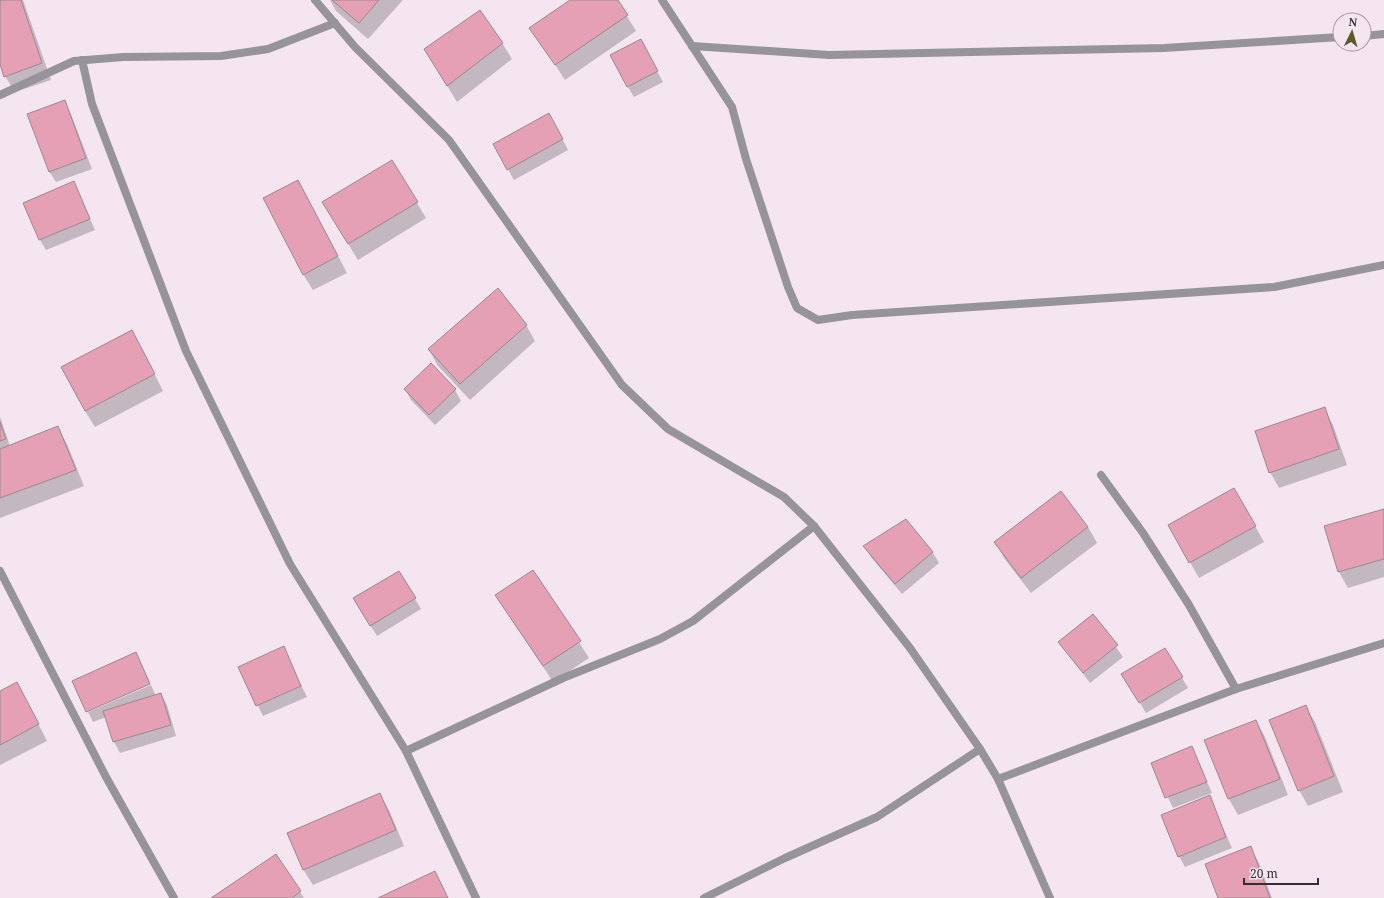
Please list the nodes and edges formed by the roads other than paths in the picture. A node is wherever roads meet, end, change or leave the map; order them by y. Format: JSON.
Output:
{"nodes":[{"id":1,"x":316,"y":0,"type":"edge"},
{"id":2,"x":662,"y":0,"type":"edge"},
{"id":3,"x":335,"y":23,"type":"junction"},
{"id":4,"x":1384,"y":34,"type":"edge"},
{"id":5,"x":1372,"y":35,"type":"edge"},
{"id":6,"x":1332,"y":38,"type":"edge"},
{"id":7,"x":692,"y":46,"type":"junction"},
{"id":8,"x":82,"y":60,"type":"junction"},
{"id":9,"x":0,"y":95,"type":"edge"},
{"id":10,"x":1384,"y":264,"type":"edge"},
{"id":11,"x":1101,"y":475,"type":"dead end"},
{"id":12,"x":814,"y":526,"type":"junction"},
{"id":13,"x":0,"y":570,"type":"edge"},
{"id":14,"x":1384,"y":643,"type":"edge"},
{"id":15,"x":1236,"y":689,"type":"junction"},
{"id":16,"x":980,"y":749,"type":"junction"},
{"id":17,"x":406,"y":751,"type":"junction"},
{"id":18,"x":998,"y":779,"type":"junction"},
{"id":19,"x":174,"y":898,"type":"edge"},
{"id":20,"x":476,"y":898,"type":"edge"},
{"id":21,"x":704,"y":898,"type":"edge"},
{"id":22,"x":1050,"y":898,"type":"edge"}],
"edges":[{"from":1,"to":3,"type":"street"},
{"from":2,"to":7,"type":"street"},
{"from":3,"to":8,"type":"street"},
{"from":3,"to":12,"type":"street"},
{"from":4,"to":5,"type":"street"},
{"from":6,"to":7,"type":"street"},
{"from":7,"to":10,"type":"street"},
{"from":8,"to":9,"type":"street"},
{"from":8,"to":17,"type":"street"},
{"from":11,"to":15,"type":"street"},
{"from":12,"to":16,"type":"street"},
{"from":12,"to":17,"type":"street"},
{"from":13,"to":19,"type":"street"},
{"from":14,"to":15,"type":"street"},
{"from":15,"to":18,"type":"street"},
{"from":16,"to":18,"type":"street"},
{"from":16,"to":21,"type":"street"},
{"from":17,"to":20,"type":"street"},
{"from":18,"to":22,"type":"street"}]}
